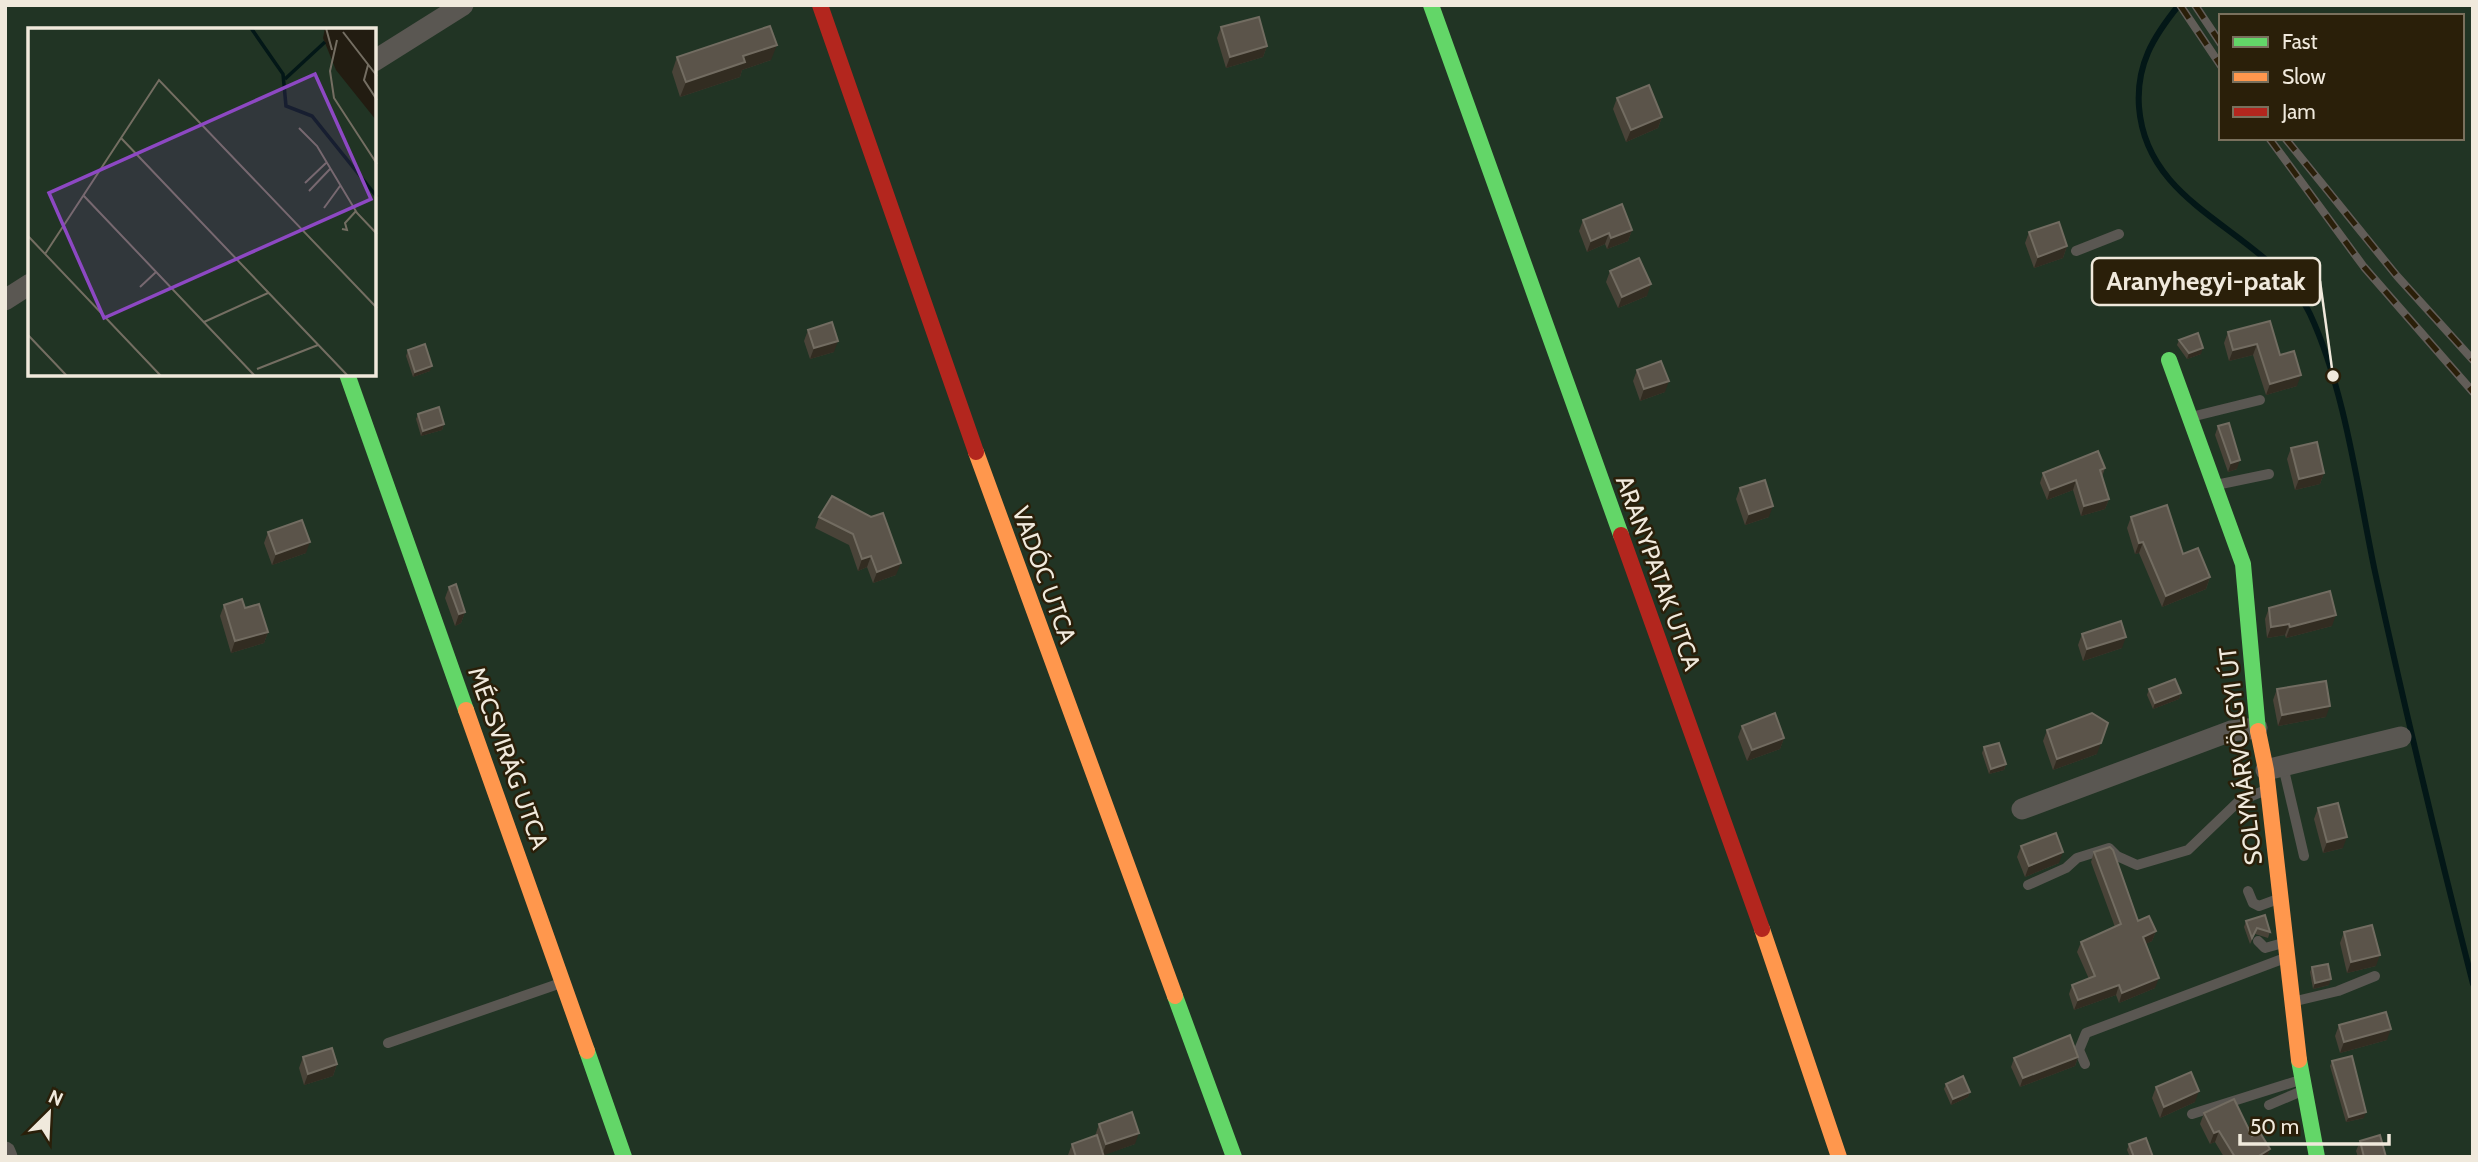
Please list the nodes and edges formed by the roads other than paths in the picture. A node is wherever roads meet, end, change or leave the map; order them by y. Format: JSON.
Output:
{"nodes":[{"id":1,"x":463,"y":5,"type":"edge"},
{"id":2,"x":820,"y":5,"type":"edge"},
{"id":3,"x":1432,"y":5,"type":"edge"},
{"id":4,"x":376,"y":60,"type":"edge"},
{"id":5,"x":2119,"y":234,"type":"dead end"},
{"id":6,"x":2076,"y":251,"type":"dead end"},
{"id":7,"x":28,"y":285,"type":"edge"},
{"id":8,"x":5,"y":300,"type":"edge"},
{"id":9,"x":2169,"y":360,"type":"dead end"},
{"id":10,"x":348,"y":376,"type":"edge"},
{"id":11,"x":2260,"y":400,"type":"dead end"},
{"id":12,"x":2191,"y":417,"type":"junction"},
{"id":13,"x":2269,"y":474,"type":"dead end"},
{"id":14,"x":2216,"y":485,"type":"junction"},
{"id":15,"x":2258,"y":728,"type":"junction"},
{"id":16,"x":2401,"y":737,"type":"dead end"},
{"id":17,"x":2273,"y":775,"type":"junction"},
{"id":18,"x":2022,"y":809,"type":"dead end"},
{"id":19,"x":2304,"y":856,"type":"dead end"},
{"id":20,"x":2028,"y":885,"type":"dead end"},
{"id":21,"x":2248,"y":891,"type":"dead end"},
{"id":22,"x":2281,"y":897,"type":"junction"},
{"id":23,"x":2258,"y":941,"type":"dead end"},
{"id":24,"x":2287,"y":950,"type":"junction"},
{"id":25,"x":2375,"y":976,"type":"dead end"},
{"id":26,"x":564,"y":982,"type":"junction"},
{"id":27,"x":2293,"y":1001,"type":"junction"},
{"id":28,"x":387,"y":1043,"type":"dead end"},
{"id":29,"x":2085,"y":1064,"type":"dead end"},
{"id":30,"x":2304,"y":1085,"type":"junction"},
{"id":31,"x":2269,"y":1105,"type":"dead end"},
{"id":32,"x":2192,"y":1114,"type":"dead end"},
{"id":33,"x":624,"y":1157,"type":"edge"},
{"id":34,"x":1234,"y":1157,"type":"edge"},
{"id":35,"x":1839,"y":1157,"type":"edge"},
{"id":36,"x":2317,"y":1157,"type":"edge"}],
"edges":[{"from":1,"to":4,"type":"street"},
{"from":2,"to":34,"type":"street","name":"VADÓC UTCA"},
{"from":3,"to":35,"type":"street","name":"ARANYPATAK UTCA"},
{"from":5,"to":6,"type":"lane"},
{"from":7,"to":8,"type":"street"},
{"from":9,"to":12,"type":"street","name":"SOLYMÁRVÖLGYI ÚT"},
{"from":10,"to":26,"type":"street","name":"MÉCSVIRÁG UTCA"},
{"from":11,"to":12,"type":"lane"},
{"from":12,"to":14,"type":"street","name":"SOLYMÁRVÖLGYI ÚT"},
{"from":13,"to":14,"type":"lane"},
{"from":14,"to":15,"type":"street","name":"SOLYMÁRVÖLGYI ÚT"},
{"from":15,"to":17,"type":"street","name":"SOLYMÁRVÖLGYI ÚT"},
{"from":15,"to":18,"type":"street"},
{"from":16,"to":17,"type":"street"},
{"from":17,"to":19,"type":"lane"},
{"from":17,"to":20,"type":"lane"},
{"from":17,"to":22,"type":"street","name":"SOLYMÁRVÖLGYI ÚT"},
{"from":21,"to":22,"type":"lane"},
{"from":22,"to":24,"type":"street","name":"SOLYMÁRVÖLGYI ÚT"},
{"from":23,"to":24,"type":"lane"},
{"from":24,"to":27,"type":"street","name":"SOLYMÁRVÖLGYI ÚT"},
{"from":24,"to":29,"type":"lane"},
{"from":25,"to":27,"type":"lane"},
{"from":26,"to":28,"type":"lane"},
{"from":26,"to":33,"type":"street","name":"MÉCSVIRÁG UTCA"},
{"from":27,"to":30,"type":"street","name":"SOLYMÁRVÖLGYI ÚT"},
{"from":30,"to":31,"type":"lane"},
{"from":30,"to":32,"type":"lane"},
{"from":30,"to":36,"type":"street","name":"SOLYMÁRVÖLGYI ÚT"}]}
